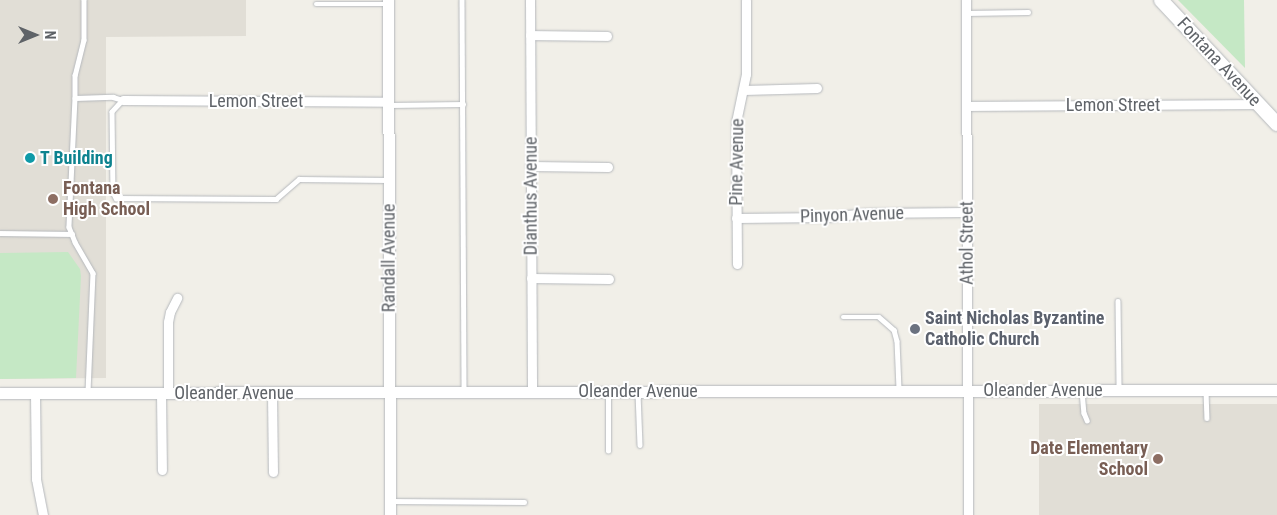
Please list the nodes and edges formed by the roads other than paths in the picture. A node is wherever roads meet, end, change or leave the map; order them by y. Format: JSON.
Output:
{"nodes":[{"id":1,"x":84,"y":0,"type":"edge"},
{"id":2,"x":462,"y":0,"type":"edge"},
{"id":3,"x":530,"y":0,"type":"edge"},
{"id":4,"x":746,"y":0,"type":"edge"},
{"id":5,"x":966,"y":0,"type":"edge"},
{"id":6,"x":1161,"y":0,"type":"edge"},
{"id":7,"x":388,"y":2,"type":"edge"},
{"id":8,"x":316,"y":4,"type":"dead end"},
{"id":9,"x":1028,"y":12,"type":"dead end"},
{"id":10,"x":966,"y":13,"type":"junction"},
{"id":11,"x":530,"y":35,"type":"junction"},
{"id":12,"x":607,"y":36,"type":"dead end"},
{"id":13,"x":817,"y":88,"type":"dead end"},
{"id":14,"x":744,"y":90,"type":"junction"},
{"id":15,"x":75,"y":98,"type":"junction"},
{"id":16,"x":122,"y":100,"type":"junction"},
{"id":17,"x":388,"y":104,"type":"junction"},
{"id":18,"x":463,"y":104,"type":"junction"},
{"id":19,"x":1259,"y":104,"type":"junction"},
{"id":20,"x":967,"y":106,"type":"junction"},
{"id":21,"x":1277,"y":124,"type":"edge"},
{"id":22,"x":530,"y":166,"type":"junction"},
{"id":23,"x":608,"y":166,"type":"dead end"},
{"id":24,"x":389,"y":180,"type":"junction"},
{"id":25,"x":967,"y":212,"type":"junction"},
{"id":26,"x":736,"y":218,"type":"junction"},
{"id":27,"x":1,"y":233,"type":"edge"},
{"id":28,"x":72,"y":234,"type":"junction"},
{"id":29,"x":737,"y":264,"type":"dead end"},
{"id":30,"x":531,"y":278,"type":"junction"},
{"id":31,"x":609,"y":279,"type":"dead end"},
{"id":32,"x":177,"y":298,"type":"dead end"},
{"id":33,"x":1118,"y":301,"type":"dead end"},
{"id":34,"x":844,"y":316,"type":"dead end"},
{"id":35,"x":968,"y":390,"type":"junction"},
{"id":36,"x":1082,"y":390,"type":"junction"},
{"id":37,"x":1118,"y":390,"type":"junction"},
{"id":38,"x":1206,"y":390,"type":"junction"},
{"id":39,"x":1277,"y":390,"type":"edge"},
{"id":40,"x":638,"y":391,"type":"junction"},
{"id":41,"x":899,"y":391,"type":"junction"},
{"id":42,"x":390,"y":392,"type":"junction"},
{"id":43,"x":464,"y":392,"type":"junction"},
{"id":44,"x":532,"y":392,"type":"junction"},
{"id":45,"x":608,"y":392,"type":"junction"},
{"id":46,"x":0,"y":393,"type":"edge"},
{"id":47,"x":165,"y":393,"type":"junction"},
{"id":48,"x":272,"y":393,"type":"junction"},
{"id":49,"x":35,"y":394,"type":"junction"},
{"id":50,"x":88,"y":394,"type":"junction"},
{"id":51,"x":1207,"y":418,"type":"dead end"},
{"id":52,"x":1087,"y":420,"type":"dead end"},
{"id":53,"x":640,"y":445,"type":"dead end"},
{"id":54,"x":608,"y":452,"type":"dead end"},
{"id":55,"x":162,"y":470,"type":"dead end"},
{"id":56,"x":273,"y":472,"type":"dead end"},
{"id":57,"x":390,"y":501,"type":"junction"},
{"id":58,"x":524,"y":502,"type":"dead end"},
{"id":59,"x":43,"y":515,"type":"edge"},
{"id":60,"x":390,"y":515,"type":"edge"},
{"id":61,"x":968,"y":515,"type":"edge"}],
"edges":[{"from":1,"to":15,"type":"lane"},
{"from":2,"to":18,"type":"lane"},
{"from":3,"to":11,"type":"street","name":"Dianthus Avenue"},
{"from":4,"to":14,"type":"street","name":"Pine Avenue"},
{"from":5,"to":10,"type":"street","name":"Athol Street"},
{"from":6,"to":19,"type":"main road","name":"Fontana Avenue"},
{"from":7,"to":8,"type":"lane"},
{"from":7,"to":17,"type":"street","name":"Randall Avenue"},
{"from":9,"to":10,"type":"lane"},
{"from":10,"to":20,"type":"street","name":"Athol Street"},
{"from":11,"to":12,"type":"street"},
{"from":11,"to":22,"type":"street","name":"Dianthus Avenue"},
{"from":13,"to":14,"type":"street"},
{"from":14,"to":26,"type":"street","name":"Pine Avenue"},
{"from":15,"to":16,"type":"lane"},
{"from":15,"to":28,"type":"lane"},
{"from":16,"to":17,"type":"street","name":"Lemon Street"},
{"from":16,"to":24,"type":"lane"},
{"from":17,"to":18,"type":"lane"},
{"from":17,"to":24,"type":"street","name":"Randall Avenue"},
{"from":18,"to":43,"type":"lane"},
{"from":19,"to":20,"type":"street","name":"Lemon Street"},
{"from":19,"to":21,"type":"main road","name":"Fontana Avenue"},
{"from":20,"to":25,"type":"street","name":"Athol Street"},
{"from":22,"to":23,"type":"street"},
{"from":22,"to":30,"type":"street","name":"Dianthus Avenue"},
{"from":24,"to":42,"type":"street","name":"Randall Avenue"},
{"from":25,"to":26,"type":"street","name":"Pinyon Avenue"},
{"from":25,"to":35,"type":"street","name":"Athol Street"},
{"from":26,"to":29,"type":"street","name":"Pine Avenue"},
{"from":27,"to":28,"type":"lane"},
{"from":28,"to":50,"type":"lane"},
{"from":30,"to":31,"type":"street"},
{"from":30,"to":44,"type":"street","name":"Dianthus Avenue"},
{"from":32,"to":47,"type":"street"},
{"from":33,"to":37,"type":"lane"},
{"from":34,"to":41,"type":"lane"},
{"from":35,"to":36,"type":"street","name":"Oleander Avenue"},
{"from":35,"to":41,"type":"street","name":"Oleander Avenue"},
{"from":35,"to":61,"type":"street","name":"Athol Street"},
{"from":36,"to":37,"type":"street","name":"Oleander Avenue"},
{"from":36,"to":52,"type":"lane"},
{"from":37,"to":38,"type":"street","name":"Oleander Avenue"},
{"from":38,"to":39,"type":"street","name":"Oleander Avenue"},
{"from":38,"to":51,"type":"lane"},
{"from":40,"to":41,"type":"street","name":"Oleander Avenue"},
{"from":40,"to":45,"type":"street","name":"Oleander Avenue"},
{"from":40,"to":53,"type":"lane"},
{"from":42,"to":43,"type":"street","name":"Oleander Avenue"},
{"from":42,"to":48,"type":"street","name":"Oleander Avenue"},
{"from":42,"to":57,"type":"street","name":"Randall Avenue"},
{"from":43,"to":44,"type":"street","name":"Oleander Avenue"},
{"from":44,"to":45,"type":"street","name":"Oleander Avenue"},
{"from":45,"to":54,"type":"lane"},
{"from":46,"to":49,"type":"street","name":"Oleander Avenue"},
{"from":47,"to":48,"type":"street","name":"Oleander Avenue"},
{"from":47,"to":50,"type":"street","name":"Oleander Avenue"},
{"from":47,"to":55,"type":"street"},
{"from":48,"to":56,"type":"street"},
{"from":49,"to":50,"type":"street","name":"Oleander Avenue"},
{"from":49,"to":59,"type":"street"},
{"from":57,"to":58,"type":"lane"},
{"from":57,"to":60,"type":"street","name":"Randall Avenue"}]}
